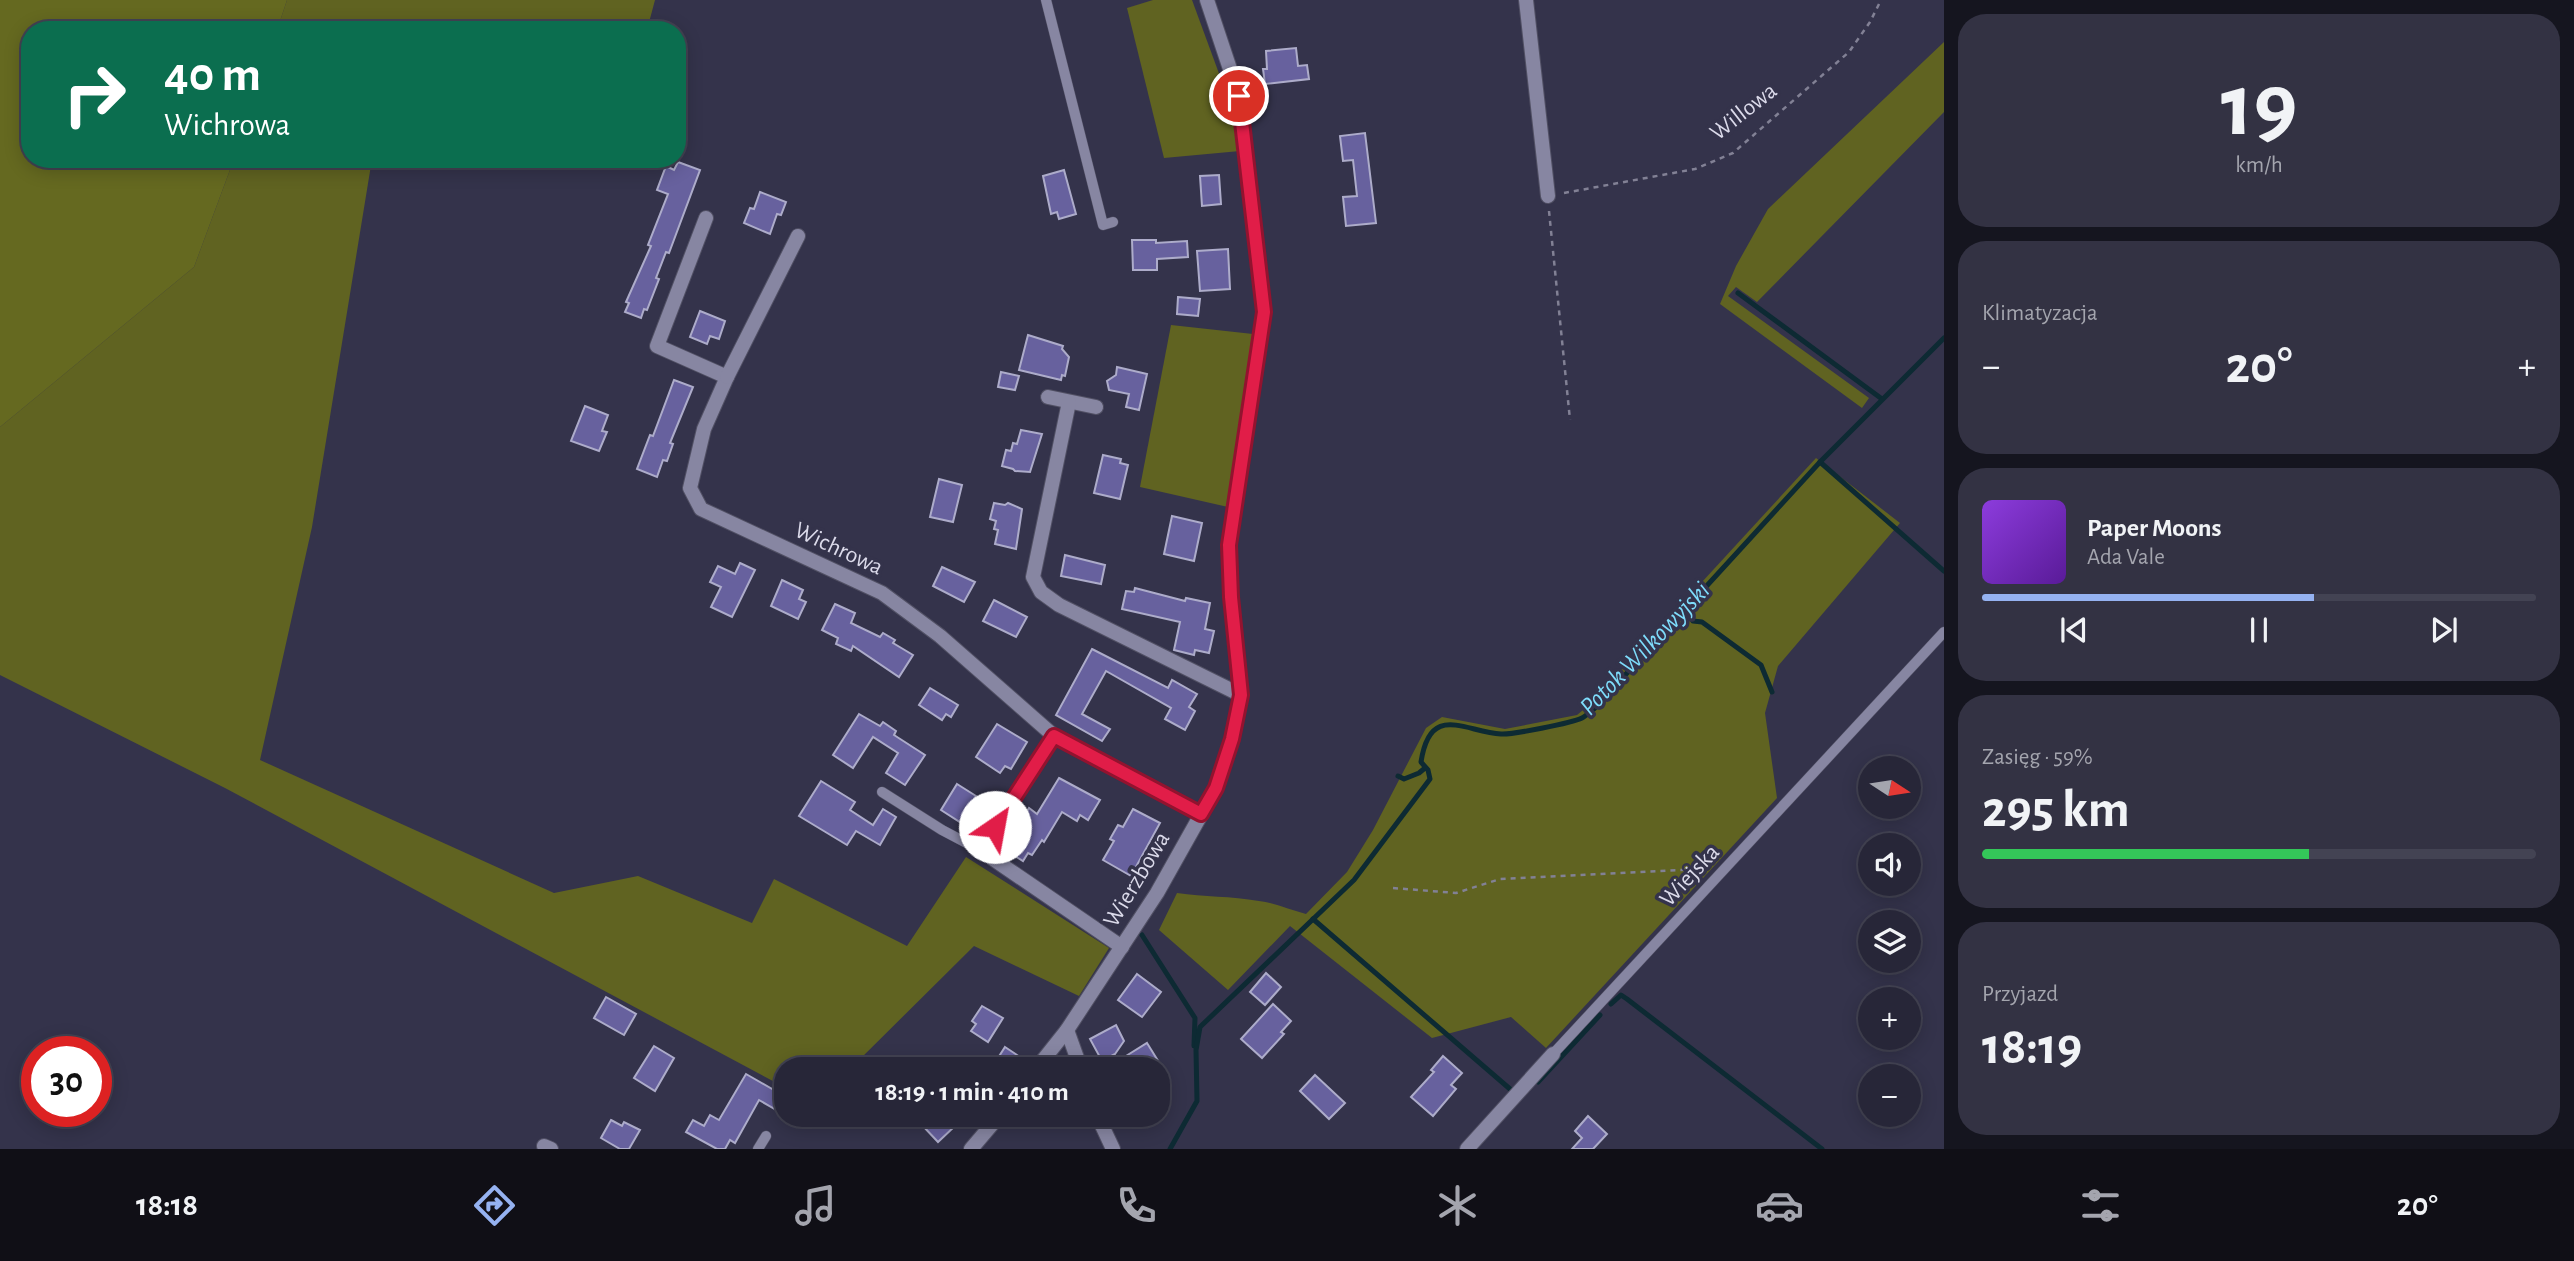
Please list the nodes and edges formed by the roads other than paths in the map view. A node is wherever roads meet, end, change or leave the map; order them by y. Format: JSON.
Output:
{"nodes":[{"id":1,"x":1046,"y":0,"type":"edge"},
{"id":2,"x":1207,"y":0,"type":"edge"},
{"id":3,"x":1527,"y":0,"type":"edge"},
{"id":4,"x":1548,"y":196,"type":"road end"},
{"id":5,"x":706,"y":218,"type":"dead end"},
{"id":6,"x":1113,"y":222,"type":"dead end"},
{"id":7,"x":798,"y":236,"type":"dead end"},
{"id":8,"x":727,"y":376,"type":"junction"},
{"id":9,"x":1048,"y":397,"type":"dead end"},
{"id":10,"x":1069,"y":401,"type":"junction"},
{"id":11,"x":1096,"y":407,"type":"dead end"},
{"id":12,"x":1944,"y":632,"type":"edge"},
{"id":13,"x":1241,"y":695,"type":"junction"},
{"id":14,"x":1054,"y":736,"type":"junction"},
{"id":15,"x":882,"y":792,"type":"dead end"},
{"id":16,"x":1201,"y":814,"type":"junction"},
{"id":17,"x":980,"y":850,"type":"junction"},
{"id":18,"x":1122,"y":947,"type":"junction"},
{"id":19,"x":1067,"y":1030,"type":"junction"},
{"id":20,"x":1553,"y":1054,"type":"joint"},
{"id":21,"x":1046,"y":1057,"type":"edge"},
{"id":22,"x":1077,"y":1057,"type":"edge"},
{"id":23,"x":990,"y":1127,"type":"edge"},
{"id":24,"x":1103,"y":1127,"type":"edge"},
{"id":25,"x":766,"y":1136,"type":"dead end"},
{"id":26,"x":758,"y":1149,"type":"edge"},
{"id":27,"x":971,"y":1149,"type":"edge"},
{"id":28,"x":1113,"y":1149,"type":"edge"},
{"id":29,"x":1467,"y":1149,"type":"edge"}],
"edges":[{"from":1,"to":6,"type":"lane"},
{"from":2,"to":13,"type":"street","name":"Wierzbowa"},
{"from":3,"to":4,"type":"street"},
{"from":5,"to":8,"type":"street"},
{"from":7,"to":8,"type":"street","name":"Wichrowa"},
{"from":8,"to":14,"type":"street","name":"Wichrowa"},
{"from":9,"to":10,"type":"street"},
{"from":10,"to":11,"type":"street"},
{"from":10,"to":13,"type":"street"},
{"from":12,"to":20,"type":"lane","name":"Wiejska"},
{"from":13,"to":16,"type":"street","name":"Wierzbowa"},
{"from":14,"to":16,"type":"street","name":"Wichrowa"},
{"from":14,"to":17,"type":"street"},
{"from":15,"to":17,"type":"lane"},
{"from":16,"to":18,"type":"street","name":"Wierzbowa"},
{"from":17,"to":18,"type":"street"},
{"from":18,"to":19,"type":"street","name":"Wierzbowa"},
{"from":19,"to":21,"type":"street","name":"Wierzbowa"},
{"from":19,"to":22,"type":"street"},
{"from":20,"to":29,"type":"street","name":"Wiejska"},
{"from":23,"to":27,"type":"street"},
{"from":24,"to":28,"type":"street"},
{"from":25,"to":26,"type":"lane"}]}
